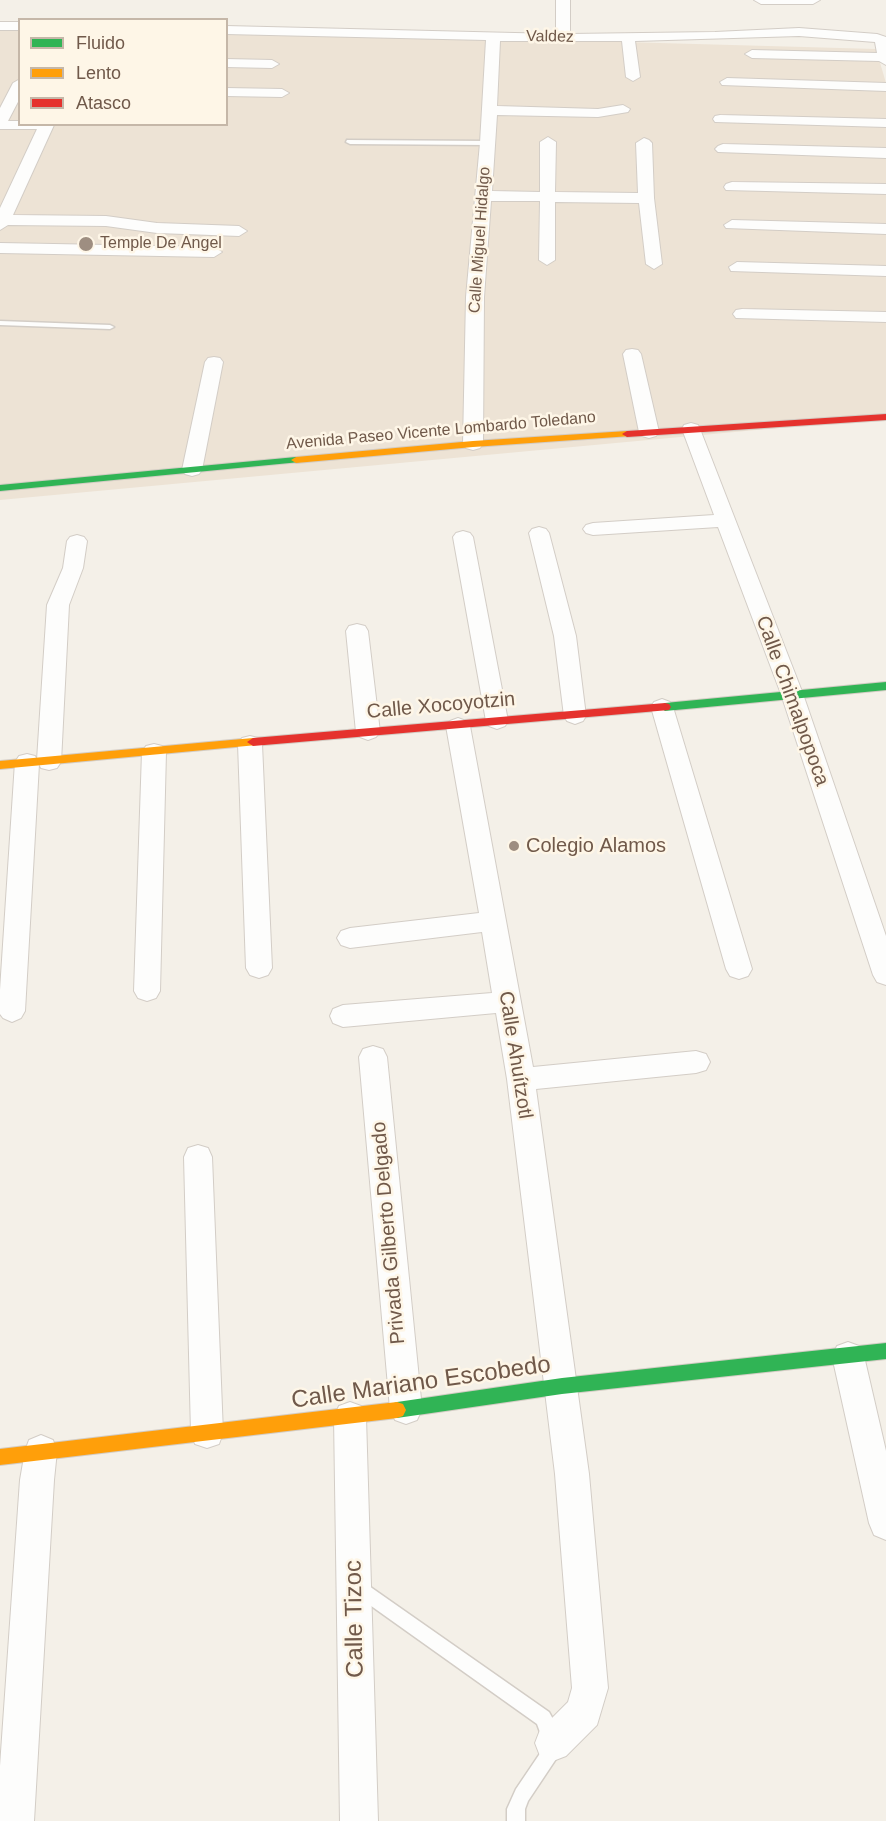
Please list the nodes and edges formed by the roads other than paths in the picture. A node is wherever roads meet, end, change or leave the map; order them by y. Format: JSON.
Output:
{"nodes":[{"id":1,"x":563,"y":0,"type":"edge"},
{"id":2,"x":761,"y":0,"type":"edge"},
{"id":3,"x":813,"y":0,"type":"edge"},
{"id":4,"x":0,"y":26,"type":"edge"},
{"id":5,"x":18,"y":26,"type":"edge"},
{"id":6,"x":228,"y":30,"type":"edge"},
{"id":7,"x":493,"y":37,"type":"junction"},
{"id":8,"x":628,"y":37,"type":"junction"},
{"id":9,"x":563,"y":38,"type":"junction"},
{"id":10,"x":752,"y":54,"type":"dead end"},
{"id":11,"x":886,"y":59,"type":"edge"},
{"id":12,"x":228,"y":63,"type":"edge"},
{"id":13,"x":272,"y":64,"type":"dead end"},
{"id":14,"x":633,"y":77,"type":"dead end"},
{"id":15,"x":727,"y":82,"type":"dead end"},
{"id":16,"x":18,"y":87,"type":"edge"},
{"id":17,"x":886,"y":87,"type":"edge"},
{"id":18,"x":228,"y":92,"type":"edge"},
{"id":19,"x":282,"y":93,"type":"dead end"},
{"id":20,"x":623,"y":108,"type":"dead end"},
{"id":21,"x":488,"y":110,"type":"junction"},
{"id":22,"x":720,"y":119,"type":"dead end"},
{"id":23,"x":0,"y":123,"type":"edge"},
{"id":24,"x":886,"y":123,"type":"edge"},
{"id":25,"x":18,"y":124,"type":"edge"},
{"id":26,"x":47,"y":126,"type":"edge"},
{"id":27,"x":350,"y":142,"type":"dead end"},
{"id":28,"x":548,"y":142,"type":"dead end"},
{"id":29,"x":488,"y":143,"type":"junction"},
{"id":30,"x":644,"y":143,"type":"dead end"},
{"id":31,"x":723,"y":149,"type":"dead end"},
{"id":32,"x":886,"y":153,"type":"edge"},
{"id":33,"x":732,"y":187,"type":"dead end"},
{"id":34,"x":886,"y":189,"type":"edge"},
{"id":35,"x":483,"y":196,"type":"junction"},
{"id":36,"x":547,"y":197,"type":"junction"},
{"id":37,"x":646,"y":198,"type":"junction"},
{"id":38,"x":1,"y":222,"type":"edge"},
{"id":39,"x":732,"y":225,"type":"dead end"},
{"id":40,"x":886,"y":229,"type":"edge"},
{"id":41,"x":238,"y":231,"type":"dead end"},
{"id":42,"x":0,"y":248,"type":"edge"},
{"id":43,"x":214,"y":252,"type":"dead end"},
{"id":44,"x":547,"y":260,"type":"dead end"},
{"id":45,"x":654,"y":264,"type":"dead end"},
{"id":46,"x":737,"y":267,"type":"dead end"},
{"id":47,"x":886,"y":271,"type":"edge"},
{"id":48,"x":742,"y":314,"type":"dead end"},
{"id":49,"x":886,"y":318,"type":"edge"},
{"id":50,"x":0,"y":323,"type":"edge"},
{"id":51,"x":110,"y":327,"type":"dead end"},
{"id":52,"x":632,"y":354,"type":"dead end"},
{"id":53,"x":214,"y":362,"type":"dead end"},
{"id":54,"x":886,"y":417,"type":"edge"},
{"id":55,"x":692,"y":429,"type":"junction"},
{"id":56,"x":649,"y":432,"type":"junction"},
{"id":57,"x":473,"y":444,"type":"junction"},
{"id":58,"x":192,"y":470,"type":"junction"},
{"id":59,"x":0,"y":488,"type":"edge"},
{"id":60,"x":725,"y":520,"type":"junction"},
{"id":61,"x":592,"y":529,"type":"dead end"},
{"id":62,"x":539,"y":533,"type":"dead end"},
{"id":63,"x":463,"y":537,"type":"dead end"},
{"id":64,"x":77,"y":541,"type":"dead end"},
{"id":65,"x":357,"y":631,"type":"dead end"},
{"id":66,"x":886,"y":686,"type":"edge"},
{"id":67,"x":792,"y":694,"type":"junction"},
{"id":68,"x":662,"y":707,"type":"junction"},
{"id":69,"x":575,"y":716,"type":"junction"},
{"id":70,"x":497,"y":721,"type":"junction"},
{"id":71,"x":459,"y":726,"type":"junction"},
{"id":72,"x":368,"y":732,"type":"junction"},
{"id":73,"x":250,"y":744,"type":"junction"},
{"id":74,"x":154,"y":752,"type":"junction"},
{"id":75,"x":38,"y":762,"type":"junction"},
{"id":76,"x":0,"y":765,"type":"edge"},
{"id":77,"x":494,"y":921,"type":"junction"},
{"id":78,"x":350,"y":938,"type":"dead end"},
{"id":79,"x":259,"y":968,"type":"dead end"},
{"id":80,"x":739,"y":969,"type":"dead end"},
{"id":81,"x":886,"y":975,"type":"edge"},
{"id":82,"x":147,"y":991,"type":"dead end"},
{"id":83,"x":506,"y":1002,"type":"junction"},
{"id":84,"x":12,"y":1011,"type":"dead end"},
{"id":85,"x":343,"y":1016,"type":"dead end"},
{"id":86,"x":373,"y":1058,"type":"dead end"},
{"id":87,"x":696,"y":1062,"type":"dead end"},
{"id":88,"x":521,"y":1079,"type":"junction"},
{"id":89,"x":198,"y":1157,"type":"dead end"},
{"id":90,"x":886,"y":1351,"type":"edge"},
{"id":91,"x":848,"y":1356,"type":"junction"},
{"id":92,"x":562,"y":1386,"type":"junction"},
{"id":93,"x":406,"y":1409,"type":"junction"},
{"id":94,"x":350,"y":1417,"type":"junction"},
{"id":95,"x":207,"y":1433,"type":"junction"},
{"id":96,"x":41,"y":1451,"type":"junction"},
{"id":97,"x":0,"y":1457,"type":"edge"},
{"id":98,"x":886,"y":1523,"type":"edge"},
{"id":99,"x":354,"y":1584,"type":"junction"},
{"id":100,"x":553,"y":1743,"type":"junction"},
{"id":101,"x":15,"y":1821,"type":"edge"},
{"id":102,"x":359,"y":1821,"type":"edge"},
{"id":103,"x":516,"y":1821,"type":"edge"}],
"edges":[{"from":1,"to":9,"type":"street"},
{"from":2,"to":3,"type":"street"},
{"from":4,"to":5,"type":"street"},
{"from":6,"to":7,"type":"street","name":"Valdez"},
{"from":7,"to":9,"type":"street","name":"Valdez"},
{"from":7,"to":21,"type":"street","name":"Calle Miguel Hidalgo"},
{"from":8,"to":9,"type":"street","name":"Valdez"},
{"from":8,"to":11,"type":"street","name":"Valdez"},
{"from":8,"to":14,"type":"street"},
{"from":10,"to":11,"type":"street"},
{"from":12,"to":13,"type":"street"},
{"from":15,"to":17,"type":"street"},
{"from":16,"to":23,"type":"street"},
{"from":18,"to":19,"type":"street"},
{"from":20,"to":21,"type":"street"},
{"from":21,"to":29,"type":"street","name":"Calle Miguel Hidalgo"},
{"from":22,"to":24,"type":"street"},
{"from":23,"to":25,"type":"street"},
{"from":26,"to":38,"type":"street"},
{"from":27,"to":29,"type":"lane"},
{"from":28,"to":36,"type":"street"},
{"from":29,"to":35,"type":"street","name":"Calle Miguel Hidalgo"},
{"from":30,"to":37,"type":"street"},
{"from":31,"to":32,"type":"street"},
{"from":33,"to":34,"type":"street"},
{"from":35,"to":36,"type":"street"},
{"from":35,"to":57,"type":"street","name":"Calle Miguel Hidalgo"},
{"from":36,"to":37,"type":"street"},
{"from":36,"to":44,"type":"street"},
{"from":37,"to":45,"type":"street"},
{"from":38,"to":41,"type":"street"},
{"from":39,"to":40,"type":"street"},
{"from":42,"to":43,"type":"street"},
{"from":46,"to":47,"type":"street"},
{"from":48,"to":49,"type":"street"},
{"from":50,"to":51,"type":"lane"},
{"from":52,"to":56,"type":"street"},
{"from":53,"to":58,"type":"street"},
{"from":54,"to":55,"type":"street","name":"Avenida Paseo Vicente Lombardo Toledano"},
{"from":55,"to":56,"type":"street","name":"Avenida Paseo Vicente Lombardo Toledano"},
{"from":55,"to":60,"type":"street","name":"Calle Chimalpopoca"},
{"from":56,"to":57,"type":"street","name":"Avenida Paseo Vicente Lombardo Toledano"},
{"from":57,"to":58,"type":"street","name":"Avenida Paseo Vicente Lombardo Toledano"},
{"from":58,"to":59,"type":"street","name":"Avenida Paseo Vicente Lombardo Toledano"},
{"from":60,"to":61,"type":"street"},
{"from":60,"to":67,"type":"street","name":"Calle Chimalpopoca"},
{"from":62,"to":69,"type":"street"},
{"from":63,"to":70,"type":"street"},
{"from":64,"to":75,"type":"street"},
{"from":65,"to":72,"type":"street"},
{"from":66,"to":67,"type":"street","name":"Calle Xocoyotzin"},
{"from":67,"to":68,"type":"street","name":"Calle Xocoyotzin"},
{"from":67,"to":81,"type":"street","name":"Calle Chimalpopoca"},
{"from":68,"to":69,"type":"street","name":"Calle Xocoyotzin"},
{"from":68,"to":80,"type":"street"},
{"from":69,"to":70,"type":"street","name":"Calle Xocoyotzin"},
{"from":70,"to":71,"type":"street","name":"Calle Xocoyotzin"},
{"from":71,"to":72,"type":"street","name":"Calle Xocoyotzin"},
{"from":71,"to":77,"type":"street","name":"Calle Ahuítzotl"},
{"from":72,"to":73,"type":"street","name":"Calle Xocoyotzin"},
{"from":73,"to":74,"type":"street","name":"Calle Xocoyotzin"},
{"from":73,"to":79,"type":"street"},
{"from":74,"to":75,"type":"street","name":"Calle Xocoyotzin"},
{"from":74,"to":82,"type":"street"},
{"from":75,"to":76,"type":"street","name":"Calle Xocoyotzin"},
{"from":75,"to":84,"type":"street"},
{"from":77,"to":78,"type":"street"},
{"from":77,"to":83,"type":"street","name":"Calle Ahuítzotl"},
{"from":83,"to":85,"type":"street"},
{"from":83,"to":88,"type":"street","name":"Calle Ahuítzotl"},
{"from":86,"to":93,"type":"street","name":"Privada Gilberto Delgado"},
{"from":87,"to":88,"type":"street"},
{"from":88,"to":92,"type":"street","name":"Calle Ahuítzotl"},
{"from":89,"to":95,"type":"street"},
{"from":90,"to":91,"type":"street","name":"Calle Mariano Escobedo"},
{"from":91,"to":92,"type":"street","name":"Calle Mariano Escobedo"},
{"from":91,"to":98,"type":"street"},
{"from":92,"to":93,"type":"street","name":"Calle Mariano Escobedo"},
{"from":92,"to":100,"type":"street","name":"Calle Ahuítzotl"},
{"from":93,"to":94,"type":"street","name":"Calle Mariano Escobedo"},
{"from":94,"to":95,"type":"street","name":"Calle Mariano Escobedo"},
{"from":94,"to":99,"type":"street","name":"Calle Tizoc"},
{"from":95,"to":96,"type":"street","name":"Calle Mariano Escobedo"},
{"from":96,"to":97,"type":"street","name":"Calle Mariano Escobedo"},
{"from":96,"to":101,"type":"street"},
{"from":99,"to":100,"type":"lane"},
{"from":99,"to":102,"type":"street","name":"Calle Tizoc"},
{"from":100,"to":103,"type":"lane"}]}
